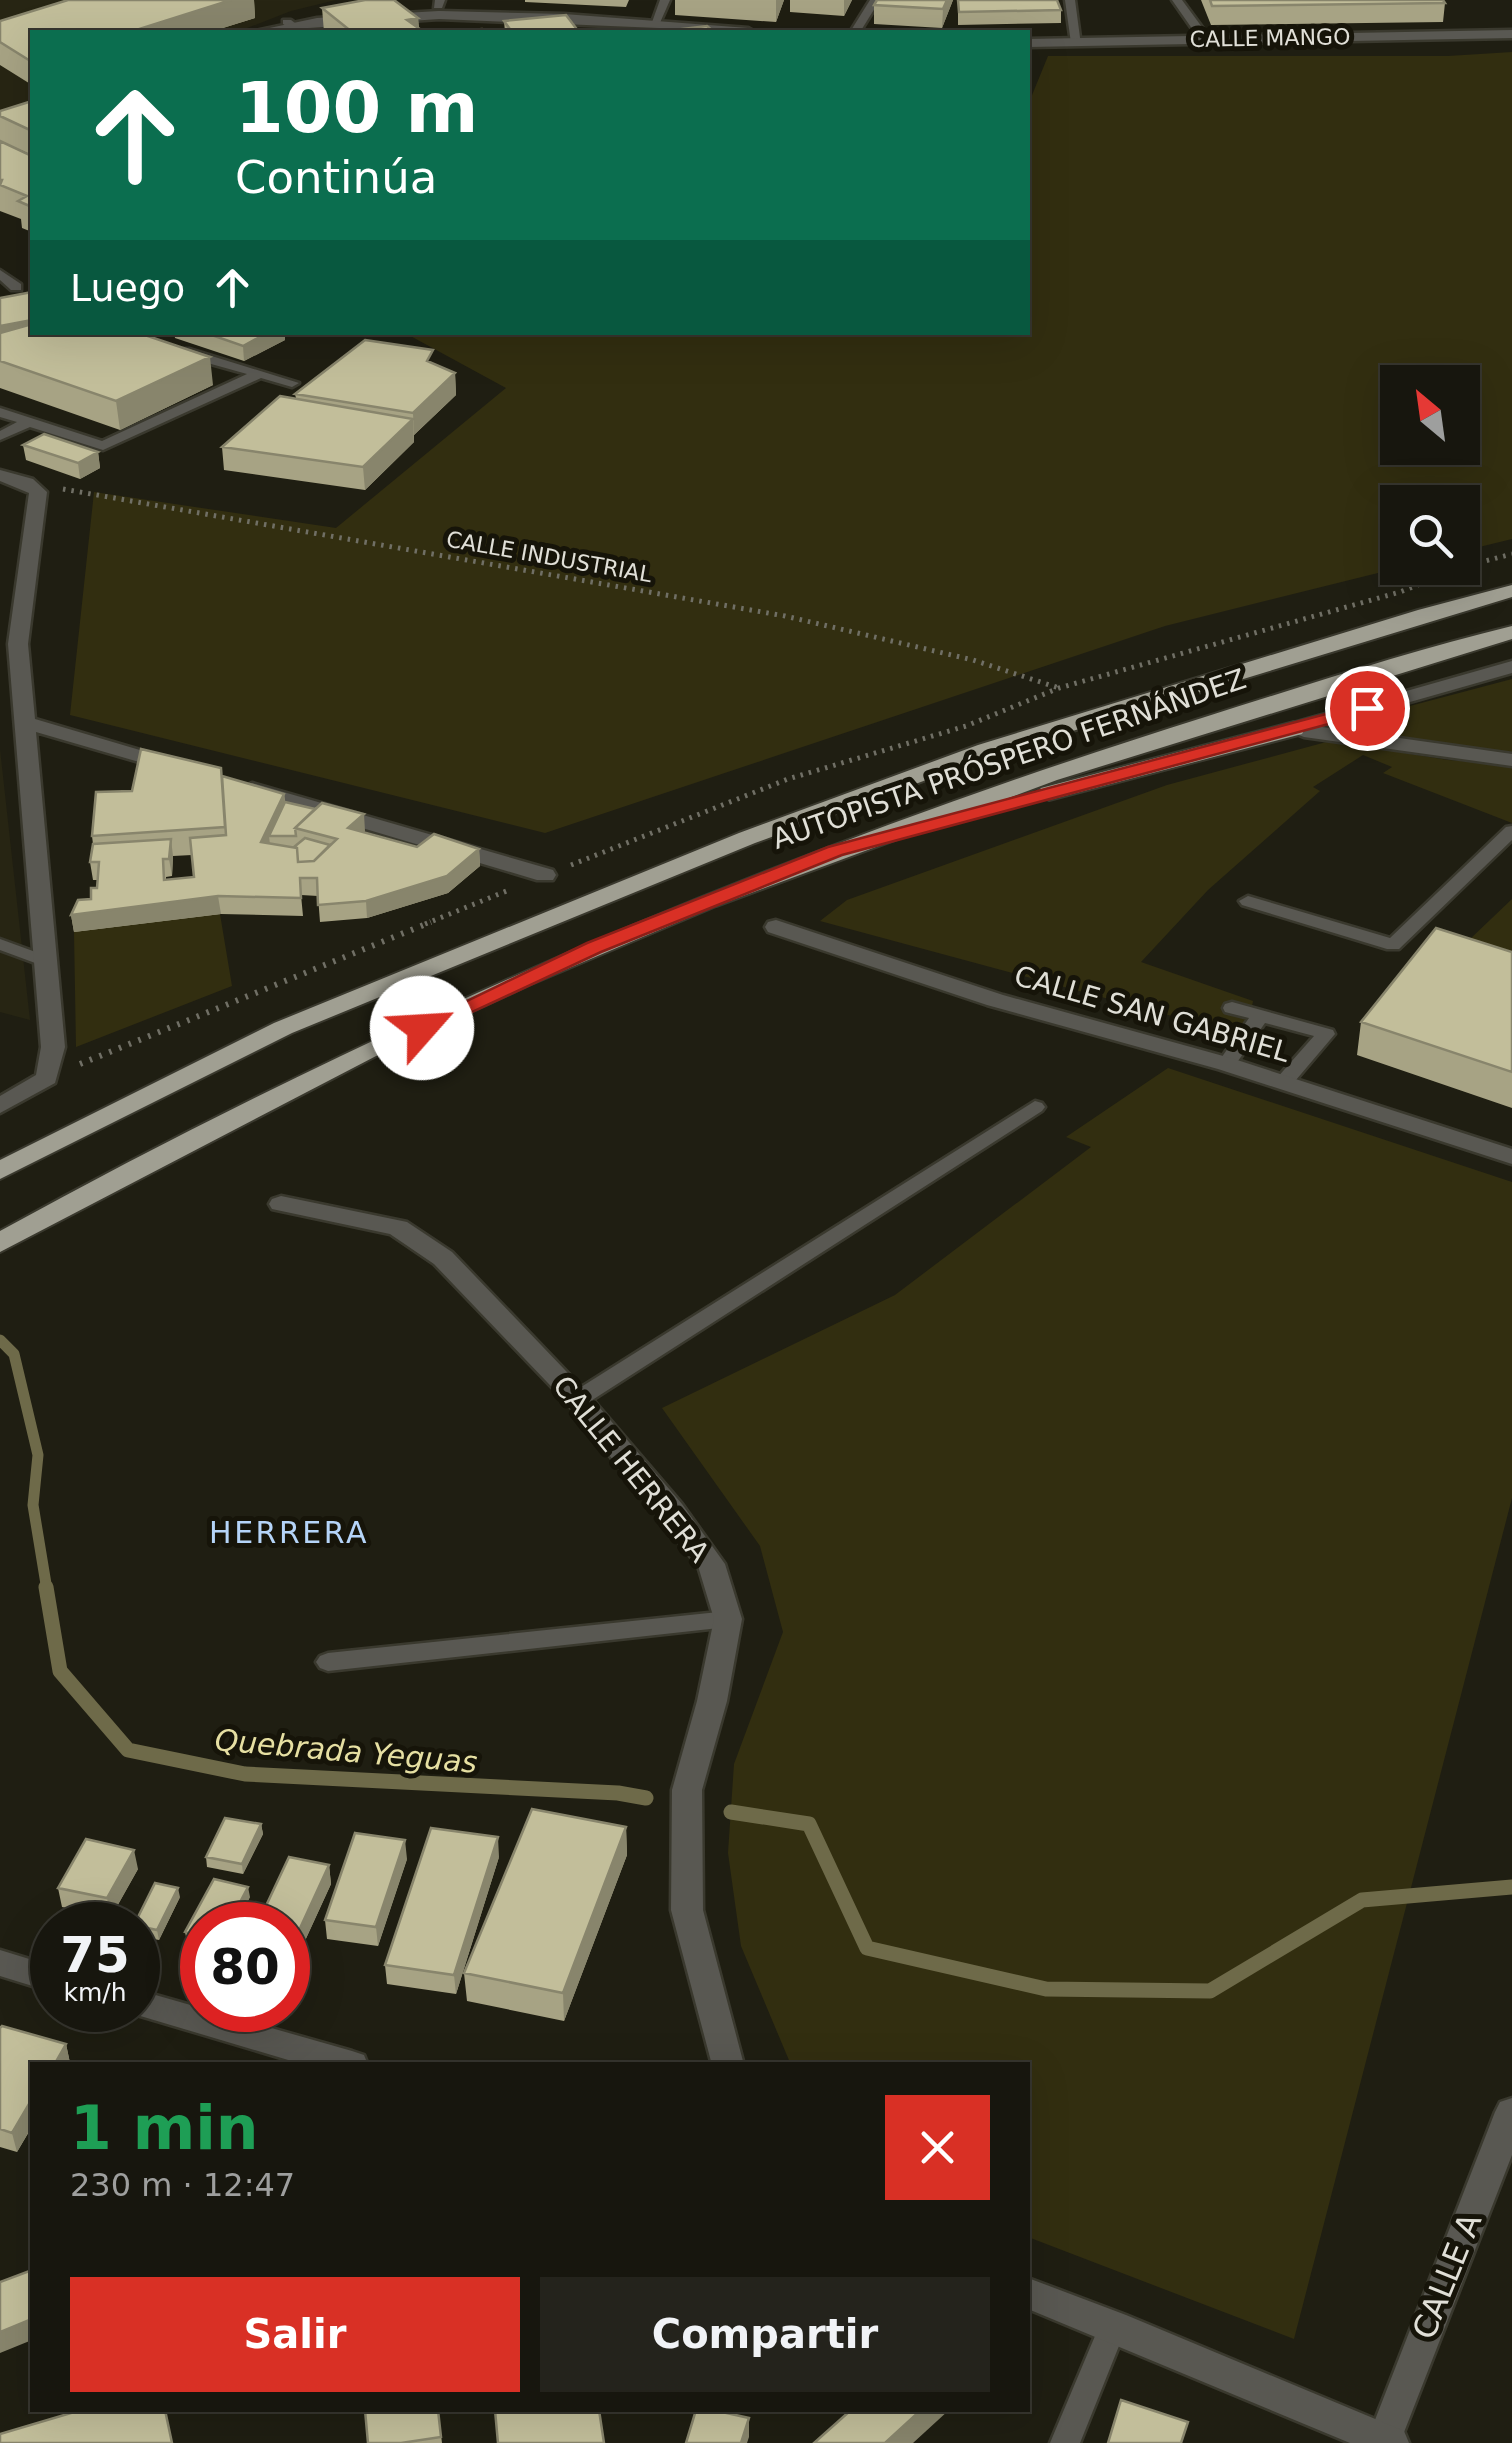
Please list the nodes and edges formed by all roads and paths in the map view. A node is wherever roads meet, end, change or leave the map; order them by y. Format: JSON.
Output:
{"nodes":[{"id":1,"x":665,"y":0,"type":"edge"},
{"id":2,"x":874,"y":0,"type":"edge"},
{"id":3,"x":1070,"y":0,"type":"edge"},
{"id":4,"x":1176,"y":0,"type":"edge"},
{"id":5,"x":439,"y":3,"type":"edge"},
{"id":6,"x":288,"y":22,"type":"junction"},
{"id":7,"x":655,"y":23,"type":"junction"},
{"id":8,"x":264,"y":30,"type":"edge"},
{"id":9,"x":298,"y":30,"type":"edge"},
{"id":10,"x":710,"y":30,"type":"edge"},
{"id":11,"x":856,"y":30,"type":"edge"},
{"id":12,"x":1512,"y":34,"type":"edge"},
{"id":13,"x":1204,"y":38,"type":"junction"},
{"id":14,"x":1077,"y":42,"type":"junction"},
{"id":15,"x":1030,"y":44,"type":"edge"},
{"id":16,"x":0,"y":274,"type":"edge"},
{"id":17,"x":16,"y":287,"type":"dead end"},
{"id":18,"x":166,"y":346,"type":"edge"},
{"id":19,"x":258,"y":374,"type":"junction"},
{"id":20,"x":292,"y":383,"type":"dead end"},
{"id":21,"x":0,"y":412,"type":"edge"},
{"id":22,"x":29,"y":422,"type":"junction"},
{"id":23,"x":0,"y":436,"type":"edge"},
{"id":24,"x":0,"y":475,"type":"edge"},
{"id":25,"x":28,"y":483,"type":"junction"},
{"id":26,"x":1512,"y":554,"type":"edge"},
{"id":27,"x":1480,"y":562,"type":"edge"},
{"id":28,"x":1512,"y":591,"type":"edge"},
{"id":29,"x":1512,"y":632,"type":"edge"},
{"id":30,"x":9,"y":640,"type":"edge"},
{"id":31,"x":1512,"y":667,"type":"edge"},
{"id":32,"x":1059,"y":688,"type":"dead end"},
{"id":33,"x":26,"y":722,"type":"junction"},
{"id":34,"x":1294,"y":729,"type":"junction"},
{"id":35,"x":1512,"y":760,"type":"edge"},
{"id":36,"x":193,"y":772,"type":"edge"},
{"id":37,"x":230,"y":782,"type":"edge"},
{"id":38,"x":1512,"y":831,"type":"edge"},
{"id":39,"x":835,"y":851,"type":"junction"},
{"id":40,"x":545,"y":876,"type":"dead end"},
{"id":41,"x":1248,"y":901,"type":"dead end"},
{"id":42,"x":776,"y":927,"type":"dead end"},
{"id":43,"x":0,"y":944,"type":"edge"},
{"id":44,"x":46,"y":962,"type":"junction"},
{"id":45,"x":1232,"y":1008,"type":"dead end"},
{"id":46,"x":1260,"y":1016,"type":"junction"},
{"id":47,"x":1226,"y":1064,"type":"junction"},
{"id":48,"x":1282,"y":1082,"type":"junction"},
{"id":49,"x":0,"y":1106,"type":"edge"},
{"id":50,"x":1035,"y":1108,"type":"dead end"},
{"id":51,"x":1512,"y":1157,"type":"edge"},
{"id":52,"x":0,"y":1170,"type":"edge"},
{"id":53,"x":280,"y":1204,"type":"dead end"},
{"id":54,"x":0,"y":1246,"type":"edge"},
{"id":55,"x":578,"y":1399,"type":"junction"},
{"id":56,"x":728,"y":1619,"type":"junction"},
{"id":57,"x":328,"y":1662,"type":"dead end"},
{"id":58,"x":0,"y":1964,"type":"edge"},
{"id":59,"x":30,"y":1973,"type":"edge"},
{"id":60,"x":160,"y":2009,"type":"edge"},
{"id":61,"x":342,"y":2062,"type":"edge"},
{"id":62,"x":727,"y":2062,"type":"edge"},
{"id":63,"x":1512,"y":2112,"type":"edge"},
{"id":64,"x":1030,"y":2295,"type":"edge"},
{"id":65,"x":1114,"y":2326,"type":"junction"},
{"id":66,"x":1387,"y":2441,"type":"edge"},
{"id":67,"x":1066,"y":2443,"type":"edge"}],
"edges":[{"from":1,"to":7,"type":"lane"},
{"from":2,"to":11,"type":"lane"},
{"from":3,"to":14,"type":"lane"},
{"from":4,"to":13,"type":"lane"},
{"from":5,"to":6,"type":"street"},
{"from":5,"to":7,"type":"street"},
{"from":6,"to":8,"type":"street"},
{"from":6,"to":9,"type":"lane"},
{"from":7,"to":10,"type":"street"},
{"from":12,"to":13,"type":"street","name":"CALLE MANGO"},
{"from":13,"to":14,"type":"street","name":"CALLE MANGO"},
{"from":14,"to":15,"type":"street","name":"CALLE MANGO"},
{"from":16,"to":17,"type":"lane"},
{"from":18,"to":19,"type":"lane"},
{"from":19,"to":20,"type":"lane"},
{"from":19,"to":22,"type":"lane"},
{"from":21,"to":22,"type":"lane"},
{"from":22,"to":23,"type":"lane"},
{"from":24,"to":25,"type":"street"},
{"from":25,"to":30,"type":"street"},
{"from":25,"to":32,"type":"path","name":"CALLE INDUSTRIAL"},
{"from":26,"to":27,"type":"path"},
{"from":28,"to":52,"type":"highway","name":"AUTOPISTA PRÓSPERO FERNÁNDEZ"},
{"from":29,"to":39,"type":"highway","name":"AUTOPISTA PRÓSPERO FERNÁNDEZ"},
{"from":30,"to":33,"type":"street"},
{"from":31,"to":34,"type":"street"},
{"from":33,"to":36,"type":"street"},
{"from":33,"to":44,"type":"street"},
{"from":34,"to":35,"type":"street"},
{"from":34,"to":39,"type":"highway"},
{"from":37,"to":40,"type":"street"},
{"from":38,"to":41,"type":"lane"},
{"from":39,"to":54,"type":"highway","name":"AUTOPISTA PRÓSPERO FERNÁNDEZ"},
{"from":42,"to":47,"type":"street","name":"CALLE SAN GABRIEL"},
{"from":43,"to":44,"type":"lane"},
{"from":44,"to":49,"type":"street"},
{"from":45,"to":46,"type":"lane"},
{"from":46,"to":47,"type":"lane"},
{"from":46,"to":48,"type":"lane"},
{"from":47,"to":48,"type":"street","name":"CALLE SAN GABRIEL"},
{"from":48,"to":51,"type":"street","name":"CALLE SAN GABRIEL"},
{"from":50,"to":55,"type":"lane"},
{"from":53,"to":55,"type":"street","name":"CALLE HERRERA"},
{"from":55,"to":56,"type":"street","name":"CALLE HERRERA"},
{"from":56,"to":57,"type":"lane"},
{"from":56,"to":62,"type":"street","name":"CALLE HERRERA"},
{"from":58,"to":59,"type":"street"},
{"from":60,"to":61,"type":"street"},
{"from":63,"to":66,"type":"street","name":"CALLE A"},
{"from":64,"to":65,"type":"street"},
{"from":65,"to":66,"type":"street"},
{"from":65,"to":67,"type":"lane"}]}
